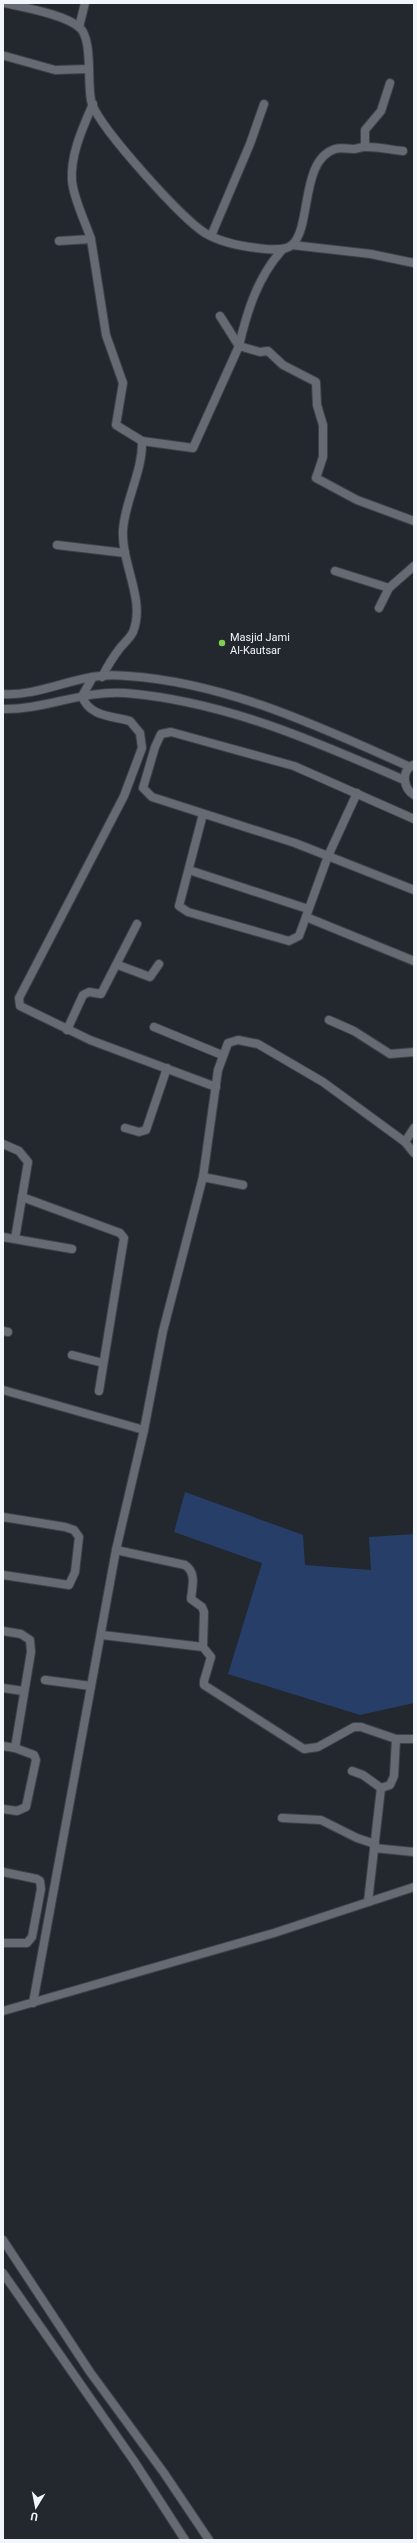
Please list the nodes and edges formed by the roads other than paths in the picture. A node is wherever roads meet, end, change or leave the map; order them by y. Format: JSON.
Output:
{"nodes":[{"id":1,"x":5,"y":3,"type":"edge"},
{"id":2,"x":85,"y":3,"type":"edge"},
{"id":3,"x":79,"y":27,"type":"junction"},
{"id":4,"x":5,"y":56,"type":"dead end"},
{"id":5,"x":88,"y":69,"type":"junction"},
{"id":6,"x":390,"y":83,"type":"dead end"},
{"id":7,"x":93,"y":104,"type":"junction"},
{"id":8,"x":264,"y":104,"type":"dead end"},
{"id":9,"x":365,"y":146,"type":"junction"},
{"id":10,"x":403,"y":151,"type":"dead end"},
{"id":11,"x":211,"y":236,"type":"junction"},
{"id":12,"x":91,"y":239,"type":"junction"},
{"id":13,"x":59,"y":241,"type":"dead end"},
{"id":14,"x":292,"y":245,"type":"junction"},
{"id":15,"x":283,"y":249,"type":"junction"},
{"id":16,"x":414,"y":264,"type":"edge"},
{"id":17,"x":220,"y":316,"type":"dead end"},
{"id":18,"x":239,"y":346,"type":"junction"},
{"id":19,"x":142,"y":441,"type":"junction"},
{"id":20,"x":414,"y":521,"type":"edge"},
{"id":21,"x":57,"y":545,"type":"dead end"},
{"id":22,"x":124,"y":553,"type":"junction"},
{"id":23,"x":414,"y":566,"type":"edge"},
{"id":24,"x":335,"y":571,"type":"dead end"},
{"id":25,"x":389,"y":588,"type":"junction"},
{"id":26,"x":379,"y":608,"type":"dead end"},
{"id":27,"x":93,"y":677,"type":"junction"},
{"id":28,"x":102,"y":677,"type":"junction"},
{"id":29,"x":3,"y":694,"type":"edge"},
{"id":30,"x":82,"y":696,"type":"junction"},
{"id":31,"x":3,"y":709,"type":"edge"},
{"id":32,"x":412,"y":766,"type":"edge"},
{"id":33,"x":404,"y":780,"type":"junction"},
{"id":34,"x":357,"y":793,"type":"junction"},
{"id":35,"x":414,"y":795,"type":"edge"},
{"id":36,"x":203,"y":814,"type":"junction"},
{"id":37,"x":414,"y":819,"type":"edge"},
{"id":38,"x":328,"y":856,"type":"junction"},
{"id":39,"x":189,"y":870,"type":"junction"},
{"id":40,"x":414,"y":890,"type":"edge"},
{"id":41,"x":308,"y":909,"type":"junction"},
{"id":42,"x":306,"y":917,"type":"junction"},
{"id":43,"x":137,"y":924,"type":"dead end"},
{"id":44,"x":414,"y":961,"type":"edge"},
{"id":45,"x":159,"y":964,"type":"dead end"},
{"id":46,"x":118,"y":965,"type":"junction"},
{"id":47,"x":329,"y":1020,"type":"dead end"},
{"id":48,"x":154,"y":1027,"type":"dead end"},
{"id":49,"x":67,"y":1030,"type":"junction"},
{"id":50,"x":414,"y":1052,"type":"edge"},
{"id":51,"x":222,"y":1055,"type":"junction"},
{"id":52,"x":167,"y":1068,"type":"junction"},
{"id":53,"x":216,"y":1087,"type":"junction"},
{"id":54,"x":125,"y":1128,"type":"dead end"},
{"id":55,"x":414,"y":1128,"type":"edge"},
{"id":56,"x":405,"y":1142,"type":"junction"},
{"id":57,"x":3,"y":1144,"type":"edge"},
{"id":58,"x":414,"y":1153,"type":"edge"},
{"id":59,"x":203,"y":1177,"type":"junction"},
{"id":60,"x":243,"y":1185,"type":"dead end"},
{"id":61,"x":22,"y":1198,"type":"junction"},
{"id":62,"x":3,"y":1237,"type":"edge"},
{"id":63,"x":15,"y":1239,"type":"junction"},
{"id":64,"x":72,"y":1249,"type":"dead end"},
{"id":65,"x":72,"y":1355,"type":"dead end"},
{"id":66,"x":103,"y":1363,"type":"junction"},
{"id":67,"x":3,"y":1390,"type":"edge"},
{"id":68,"x":99,"y":1391,"type":"dead end"},
{"id":69,"x":144,"y":1430,"type":"junction"},
{"id":70,"x":3,"y":1517,"type":"edge"},
{"id":71,"x":116,"y":1550,"type":"junction"},
{"id":72,"x":3,"y":1575,"type":"edge"},
{"id":73,"x":3,"y":1631,"type":"edge"},
{"id":74,"x":102,"y":1635,"type":"junction"},
{"id":75,"x":203,"y":1647,"type":"junction"},
{"id":76,"x":45,"y":1680,"type":"dead end"},
{"id":77,"x":91,"y":1686,"type":"junction"},
{"id":78,"x":3,"y":1688,"type":"edge"},
{"id":79,"x":23,"y":1691,"type":"junction"},
{"id":80,"x":414,"y":1738,"type":"edge"},
{"id":81,"x":396,"y":1739,"type":"junction"},
{"id":82,"x":3,"y":1746,"type":"edge"},
{"id":83,"x":15,"y":1748,"type":"junction"},
{"id":84,"x":352,"y":1771,"type":"dead end"},
{"id":85,"x":381,"y":1788,"type":"junction"},
{"id":86,"x":3,"y":1809,"type":"edge"},
{"id":87,"x":282,"y":1818,"type":"dead end"},
{"id":88,"x":374,"y":1846,"type":"junction"},
{"id":89,"x":414,"y":1852,"type":"edge"},
{"id":90,"x":3,"y":1872,"type":"edge"},
{"id":91,"x":414,"y":1887,"type":"edge"},
{"id":92,"x":368,"y":1902,"type":"junction"},
{"id":93,"x":3,"y":1943,"type":"edge"},
{"id":94,"x":33,"y":2003,"type":"junction"},
{"id":95,"x":3,"y":2011,"type":"edge"},
{"id":96,"x":3,"y":2240,"type":"edge"},
{"id":97,"x":3,"y":2273,"type":"edge"},
{"id":98,"x":185,"y":2540,"type":"edge"},
{"id":99,"x":209,"y":2540,"type":"edge"}],
"edges":[{"from":1,"to":3,"type":"street"},
{"from":2,"to":3,"type":"street"},
{"from":3,"to":5,"type":"street"},
{"from":4,"to":5,"type":"street"},
{"from":5,"to":7,"type":"street"},
{"from":6,"to":9,"type":"street"},
{"from":7,"to":11,"type":"street"},
{"from":7,"to":12,"type":"street"},
{"from":8,"to":11,"type":"street"},
{"from":9,"to":10,"type":"street"},
{"from":9,"to":14,"type":"street"},
{"from":11,"to":15,"type":"street"},
{"from":12,"to":13,"type":"street"},
{"from":12,"to":19,"type":"street"},
{"from":14,"to":15,"type":"street"},
{"from":14,"to":16,"type":"street"},
{"from":15,"to":18,"type":"street"},
{"from":17,"to":18,"type":"street"},
{"from":18,"to":19,"type":"street"},
{"from":18,"to":20,"type":"street"},
{"from":19,"to":22,"type":"street"},
{"from":21,"to":22,"type":"street"},
{"from":22,"to":28,"type":"street"},
{"from":23,"to":25,"type":"street"},
{"from":24,"to":25,"type":"street"},
{"from":25,"to":26,"type":"street"},
{"from":27,"to":28,"type":"street"},
{"from":27,"to":29,"type":"street"},
{"from":27,"to":30,"type":"street"},
{"from":28,"to":32,"type":"street"},
{"from":30,"to":31,"type":"street"},
{"from":30,"to":33,"type":"street"},
{"from":30,"to":49,"type":"street"},
{"from":32,"to":33,"type":"street"},
{"from":33,"to":35,"type":"street"},
{"from":34,"to":36,"type":"street"},
{"from":34,"to":37,"type":"street"},
{"from":34,"to":38,"type":"street"},
{"from":36,"to":38,"type":"street"},
{"from":36,"to":39,"type":"street"},
{"from":38,"to":40,"type":"street"},
{"from":38,"to":41,"type":"street"},
{"from":39,"to":41,"type":"street"},
{"from":39,"to":42,"type":"street"},
{"from":41,"to":42,"type":"street"},
{"from":42,"to":44,"type":"street"},
{"from":43,"to":46,"type":"street"},
{"from":45,"to":46,"type":"street"},
{"from":46,"to":49,"type":"street"},
{"from":47,"to":50,"type":"street"},
{"from":48,"to":51,"type":"street"},
{"from":49,"to":52,"type":"street"},
{"from":51,"to":53,"type":"street"},
{"from":51,"to":56,"type":"street"},
{"from":52,"to":53,"type":"street"},
{"from":52,"to":54,"type":"street"},
{"from":53,"to":59,"type":"street"},
{"from":55,"to":56,"type":"street"},
{"from":56,"to":58,"type":"street"},
{"from":57,"to":61,"type":"street"},
{"from":59,"to":60,"type":"street"},
{"from":59,"to":69,"type":"street"},
{"from":61,"to":63,"type":"street"},
{"from":61,"to":66,"type":"street"},
{"from":62,"to":63,"type":"street"},
{"from":63,"to":64,"type":"street"},
{"from":65,"to":66,"type":"street"},
{"from":66,"to":68,"type":"street"},
{"from":67,"to":69,"type":"street"},
{"from":69,"to":71,"type":"street"},
{"from":70,"to":72,"type":"street"},
{"from":71,"to":74,"type":"street"},
{"from":71,"to":75,"type":"street"},
{"from":73,"to":79,"type":"street"},
{"from":74,"to":75,"type":"street"},
{"from":74,"to":77,"type":"street"},
{"from":75,"to":81,"type":"street"},
{"from":76,"to":77,"type":"street"},
{"from":77,"to":94,"type":"street"},
{"from":78,"to":79,"type":"street"},
{"from":79,"to":83,"type":"street"},
{"from":80,"to":81,"type":"street"},
{"from":81,"to":85,"type":"street"},
{"from":82,"to":83,"type":"street"},
{"from":83,"to":86,"type":"street"},
{"from":84,"to":85,"type":"street"},
{"from":85,"to":88,"type":"street"},
{"from":87,"to":88,"type":"street"},
{"from":88,"to":89,"type":"street"},
{"from":88,"to":92,"type":"street"},
{"from":90,"to":93,"type":"street"},
{"from":91,"to":92,"type":"street"},
{"from":92,"to":94,"type":"street"},
{"from":94,"to":95,"type":"street"},
{"from":96,"to":99,"type":"street"},
{"from":97,"to":98,"type":"street"}]}
